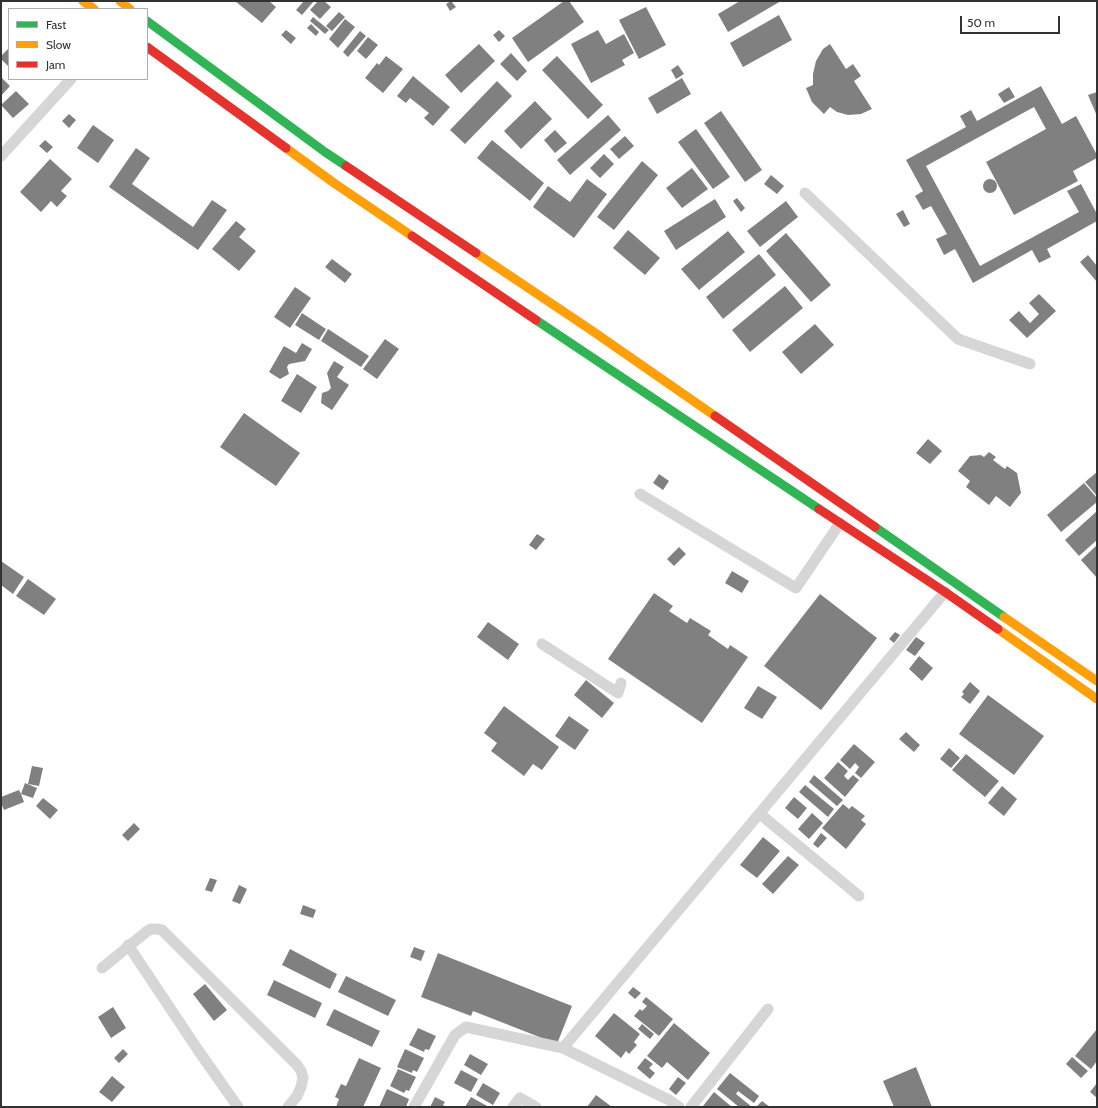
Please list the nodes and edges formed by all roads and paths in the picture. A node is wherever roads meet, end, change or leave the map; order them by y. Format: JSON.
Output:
{"nodes":[{"id":1,"x":83,"y":1,"type":"edge"},
{"id":2,"x":120,"y":1,"type":"edge"},
{"id":3,"x":93,"y":8,"type":"edge"},
{"id":4,"x":129,"y":8,"type":"edge"},
{"id":5,"x":148,"y":22,"type":"edge"},
{"id":6,"x":148,"y":48,"type":"edge"},
{"id":7,"x":70,"y":80,"type":"edge"},
{"id":8,"x":1,"y":156,"type":"edge"},
{"id":9,"x":805,"y":193,"type":"dead end"},
{"id":10,"x":1030,"y":364,"type":"dead end"},
{"id":11,"x":640,"y":494,"type":"dead end"},
{"id":12,"x":840,"y":524,"type":"junction"},
{"id":13,"x":945,"y":592,"type":"junction"},
{"id":14,"x":542,"y":644,"type":"dead end"},
{"id":15,"x":1097,"y":681,"type":"edge"},
{"id":16,"x":620,"y":683,"type":"dead end"},
{"id":17,"x":1097,"y":699,"type":"edge"},
{"id":18,"x":760,"y":814,"type":"junction"},
{"id":19,"x":859,"y":896,"type":"dead end"},
{"id":20,"x":128,"y":945,"type":"junction"},
{"id":21,"x":102,"y":968,"type":"dead end"},
{"id":22,"x":768,"y":1009,"type":"dead end"},
{"id":23,"x":563,"y":1048,"type":"junction"},
{"id":24,"x":238,"y":1107,"type":"edge"},
{"id":25,"x":288,"y":1107,"type":"edge"},
{"id":26,"x":414,"y":1107,"type":"edge"},
{"id":27,"x":513,"y":1107,"type":"edge"},
{"id":28,"x":536,"y":1107,"type":"edge"},
{"id":29,"x":679,"y":1107,"type":"edge"},
{"id":30,"x":691,"y":1107,"type":"edge"}],
"edges":[{"from":1,"to":3,"type":"main road"},
{"from":2,"to":4,"type":"main road"},
{"from":5,"to":15,"type":"main road"},
{"from":6,"to":12,"type":"main road"},
{"from":7,"to":8,"type":"street"},
{"from":9,"to":10,"type":"street"},
{"from":11,"to":12,"type":"street"},
{"from":12,"to":13,"type":"main road"},
{"from":13,"to":17,"type":"main road"},
{"from":13,"to":18,"type":"street"},
{"from":14,"to":16,"type":"street"},
{"from":18,"to":19,"type":"street"},
{"from":18,"to":23,"type":"street"},
{"from":20,"to":21,"type":"street"},
{"from":20,"to":24,"type":"street"},
{"from":20,"to":25,"type":"street"},
{"from":22,"to":30,"type":"street"},
{"from":23,"to":26,"type":"street"},
{"from":23,"to":29,"type":"street"},
{"from":27,"to":28,"type":"street"}]}
